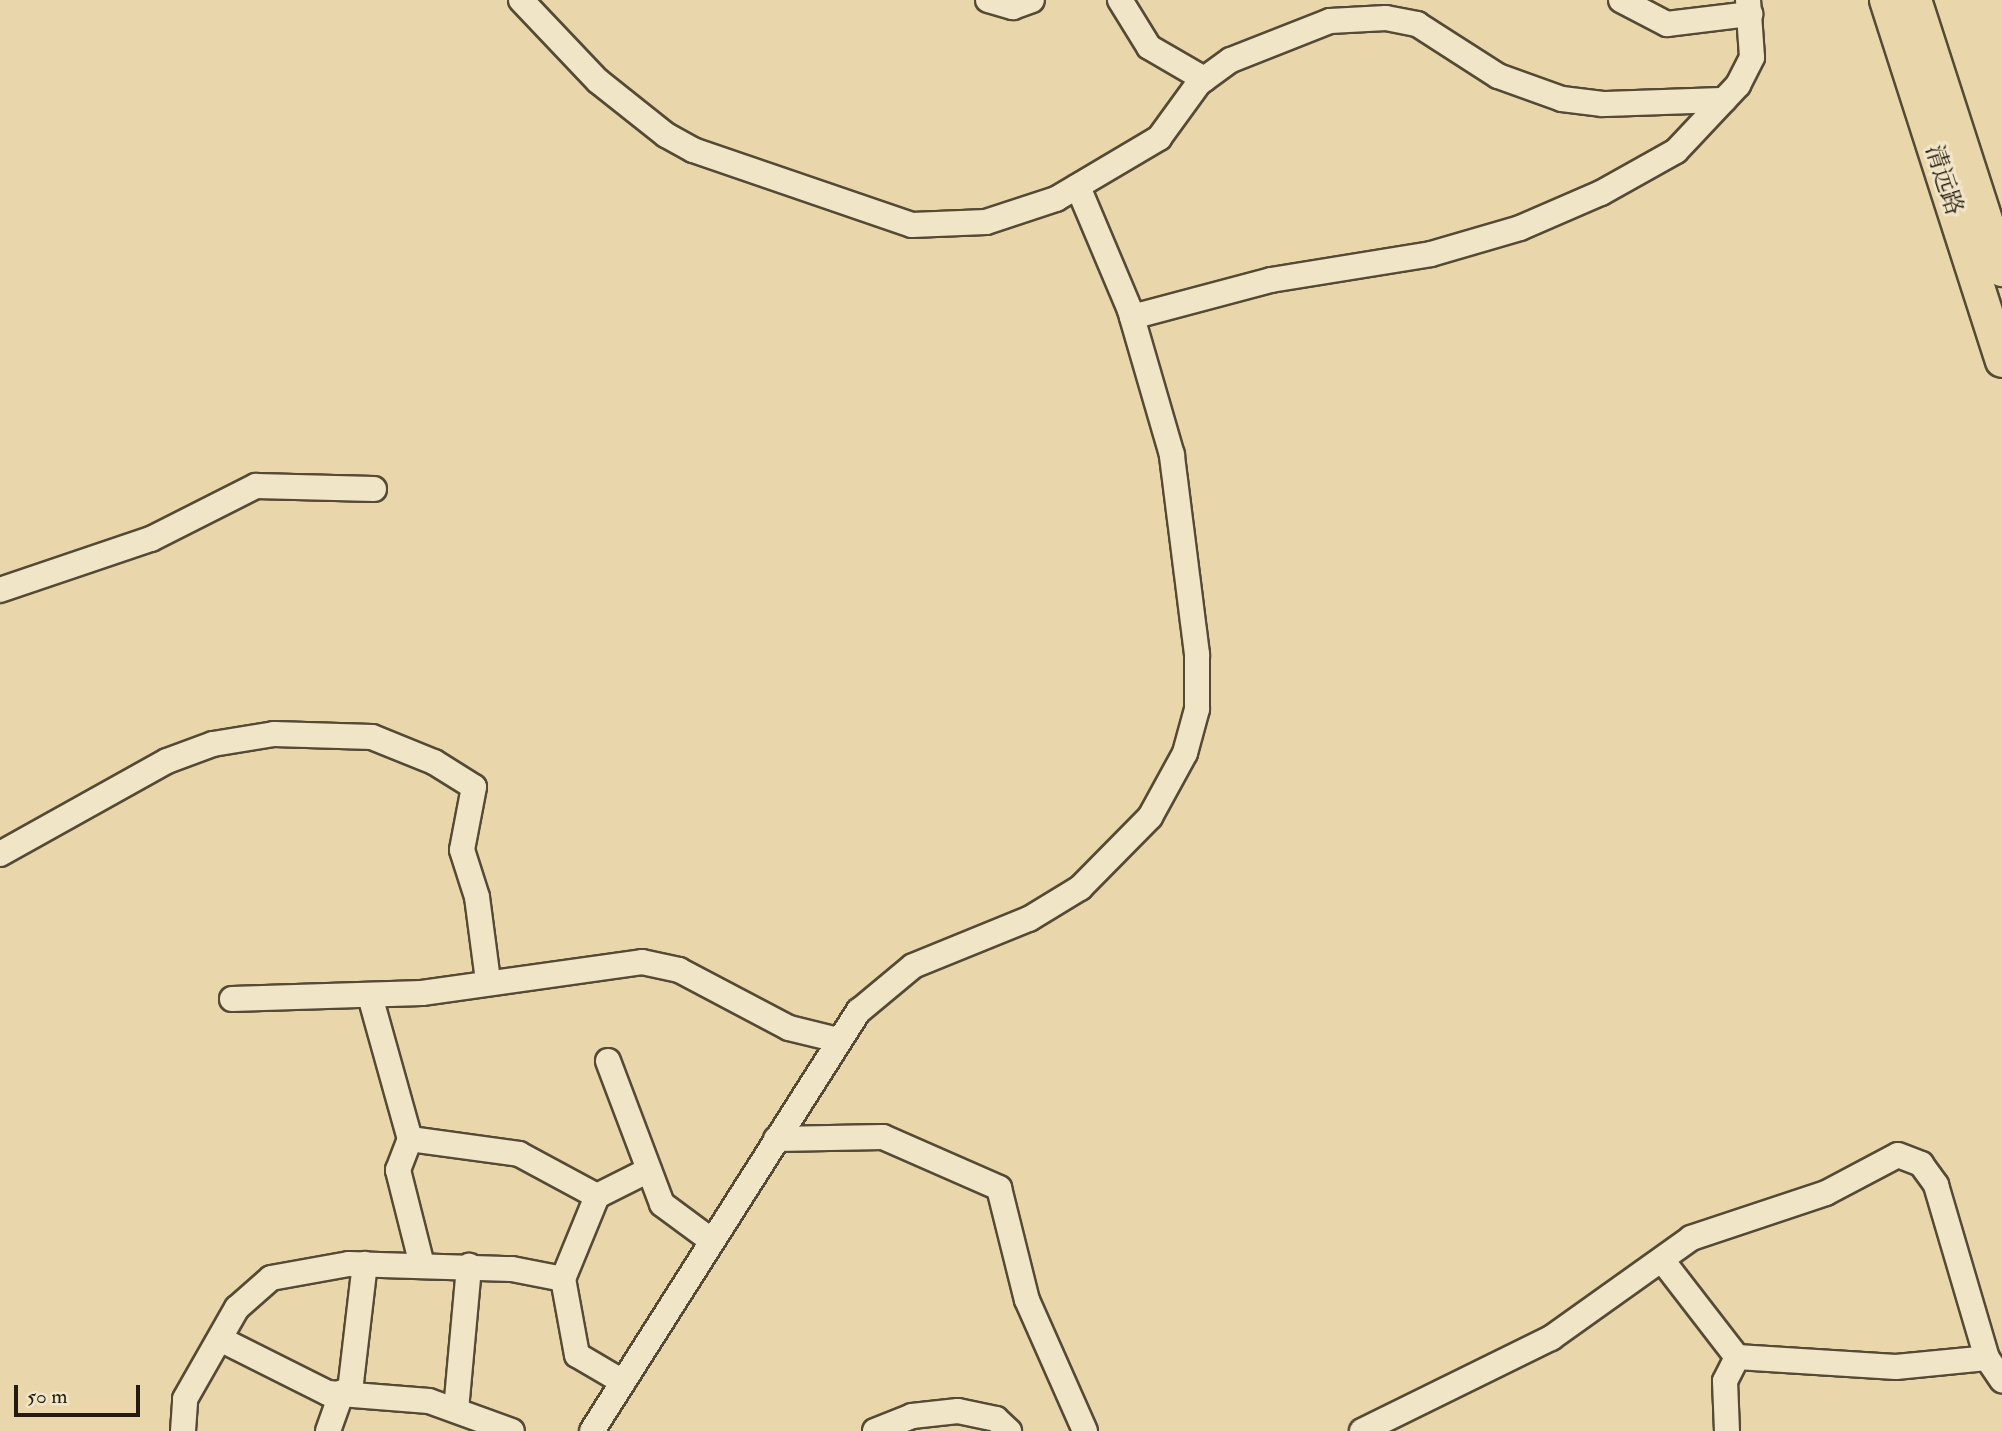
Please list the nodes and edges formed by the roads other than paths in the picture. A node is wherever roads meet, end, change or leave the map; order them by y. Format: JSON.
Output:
{"nodes":[{"id":1,"x":521,"y":0,"type":"edge"},
{"id":2,"x":988,"y":0,"type":"edge"},
{"id":3,"x":1032,"y":0,"type":"edge"},
{"id":4,"x":1120,"y":0,"type":"edge"},
{"id":5,"x":1621,"y":0,"type":"edge"},
{"id":6,"x":1886,"y":0,"type":"edge"},
{"id":7,"x":1915,"y":0,"type":"edge"},
{"id":8,"x":1749,"y":7,"type":"edge"},
{"id":9,"x":1411,"y":11,"type":"edge"},
{"id":10,"x":1204,"y":79,"type":"junction"},
{"id":11,"x":1724,"y":100,"type":"junction"},
{"id":12,"x":1077,"y":187,"type":"junction"},
{"id":13,"x":2002,"y":270,"type":"edge"},
{"id":14,"x":1132,"y":317,"type":"junction"},
{"id":15,"x":2002,"y":361,"type":"edge"},
{"id":16,"x":374,"y":489,"type":"dead end"},
{"id":17,"x":0,"y":590,"type":"edge"},
{"id":18,"x":0,"y":854,"type":"edge"},
{"id":19,"x":488,"y":981,"type":"junction"},
{"id":20,"x":370,"y":996,"type":"junction"},
{"id":21,"x":232,"y":999,"type":"dead end"},
{"id":22,"x":838,"y":1040,"type":"junction"},
{"id":23,"x":608,"y":1061,"type":"dead end"},
{"id":24,"x":410,"y":1139,"type":"junction"},
{"id":25,"x":776,"y":1139,"type":"junction"},
{"id":26,"x":649,"y":1170,"type":"junction"},
{"id":27,"x":597,"y":1196,"type":"junction"},
{"id":28,"x":712,"y":1241,"type":"junction"},
{"id":29,"x":1662,"y":1260,"type":"junction"},
{"id":30,"x":365,"y":1264,"type":"junction"},
{"id":31,"x":422,"y":1265,"type":"junction"},
{"id":32,"x":469,"y":1266,"type":"junction"},
{"id":33,"x":563,"y":1279,"type":"junction"},
{"id":34,"x":219,"y":1339,"type":"junction"},
{"id":35,"x":1737,"y":1357,"type":"junction"},
{"id":36,"x":1987,"y":1358,"type":"junction"},
{"id":37,"x":2002,"y":1380,"type":"edge"},
{"id":38,"x":623,"y":1382,"type":"junction"},
{"id":39,"x":346,"y":1391,"type":"junction"},
{"id":40,"x":459,"y":1418,"type":"edge"},
{"id":41,"x":183,"y":1431,"type":"edge"},
{"id":42,"x":328,"y":1431,"type":"edge"},
{"id":43,"x":512,"y":1431,"type":"edge"},
{"id":44,"x":593,"y":1431,"type":"edge"},
{"id":45,"x":875,"y":1431,"type":"edge"},
{"id":46,"x":1009,"y":1431,"type":"edge"},
{"id":47,"x":1086,"y":1431,"type":"edge"},
{"id":48,"x":1362,"y":1431,"type":"edge"},
{"id":49,"x":1727,"y":1431,"type":"edge"}],
"edges":[{"from":1,"to":12,"type":"street"},
{"from":2,"to":3,"type":"street"},
{"from":4,"to":10,"type":"street"},
{"from":5,"to":8,"type":"street"},
{"from":6,"to":15,"type":"main road","name":"清远路"},
{"from":7,"to":13,"type":"main road","name":"清远路"},
{"from":8,"to":11,"type":"street"},
{"from":9,"to":10,"type":"street"},
{"from":9,"to":11,"type":"street"},
{"from":10,"to":12,"type":"street"},
{"from":11,"to":14,"type":"street"},
{"from":12,"to":14,"type":"street"},
{"from":14,"to":22,"type":"street"},
{"from":16,"to":17,"type":"street"},
{"from":18,"to":19,"type":"street"},
{"from":19,"to":20,"type":"street"},
{"from":19,"to":22,"type":"street"},
{"from":20,"to":21,"type":"street"},
{"from":20,"to":24,"type":"street"},
{"from":22,"to":25,"type":"street"},
{"from":23,"to":26,"type":"street"},
{"from":24,"to":27,"type":"street"},
{"from":24,"to":31,"type":"street"},
{"from":25,"to":28,"type":"street"},
{"from":25,"to":47,"type":"street"},
{"from":26,"to":27,"type":"street"},
{"from":26,"to":28,"type":"street"},
{"from":27,"to":33,"type":"street"},
{"from":28,"to":38,"type":"street"},
{"from":29,"to":35,"type":"street"},
{"from":29,"to":36,"type":"street"},
{"from":29,"to":48,"type":"street"},
{"from":30,"to":31,"type":"street"},
{"from":30,"to":34,"type":"street"},
{"from":30,"to":39,"type":"street"},
{"from":31,"to":32,"type":"street"},
{"from":32,"to":33,"type":"street"},
{"from":32,"to":40,"type":"street"},
{"from":33,"to":38,"type":"street"},
{"from":34,"to":39,"type":"street"},
{"from":34,"to":41,"type":"street"},
{"from":35,"to":36,"type":"street"},
{"from":35,"to":49,"type":"street"},
{"from":36,"to":37,"type":"street"},
{"from":38,"to":44,"type":"street"},
{"from":39,"to":40,"type":"street"},
{"from":39,"to":42,"type":"street"},
{"from":40,"to":43,"type":"street"},
{"from":45,"to":46,"type":"street"}]}
